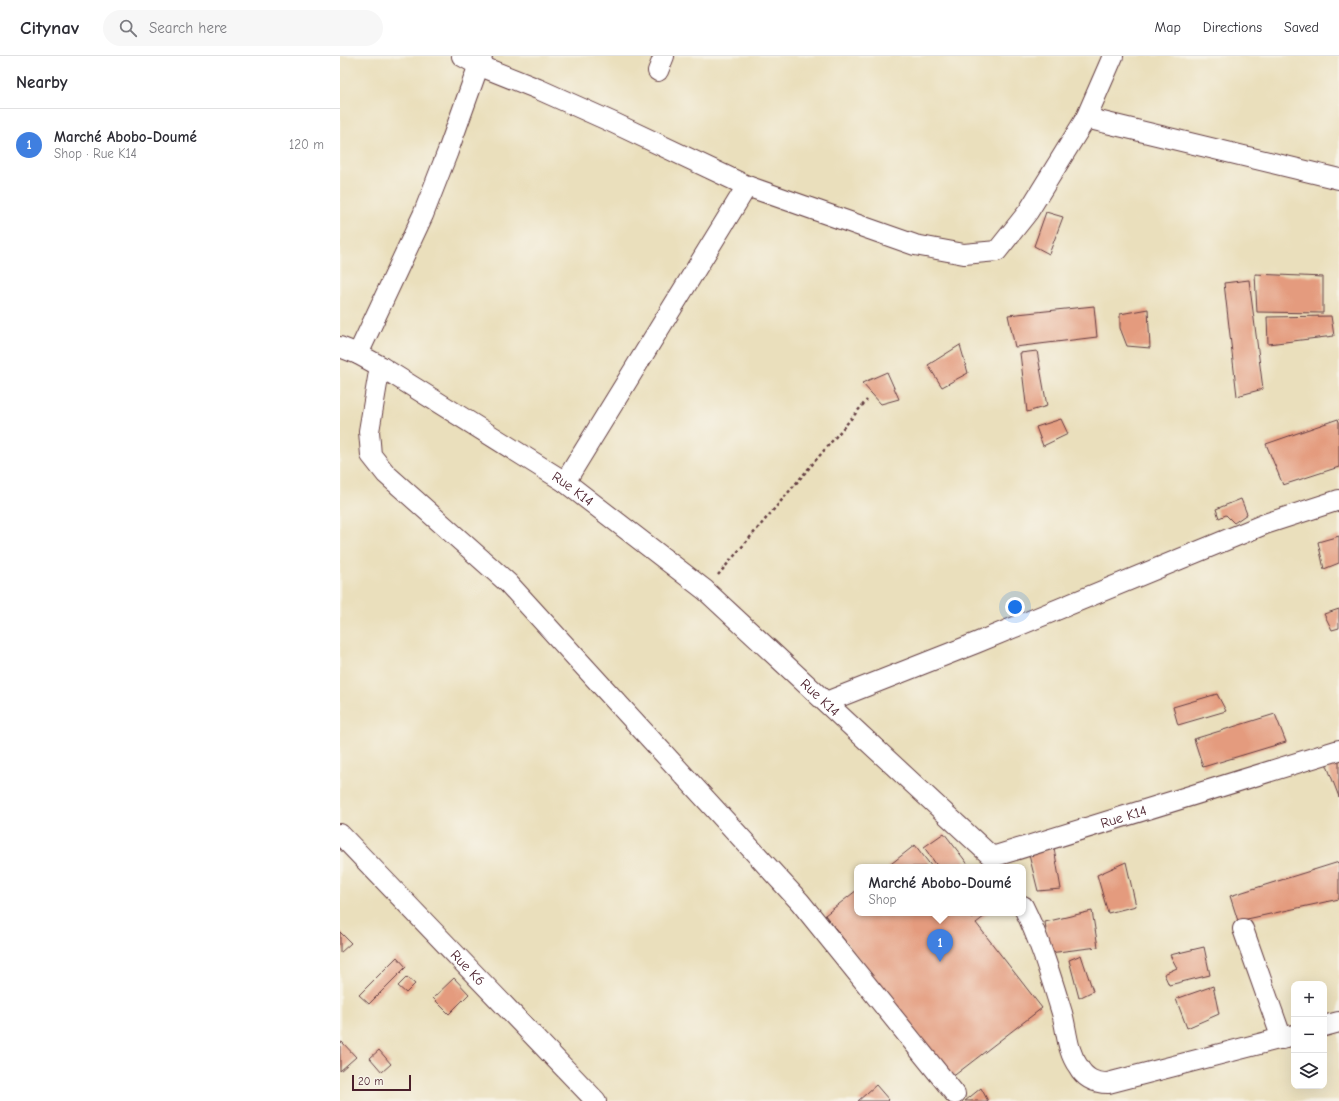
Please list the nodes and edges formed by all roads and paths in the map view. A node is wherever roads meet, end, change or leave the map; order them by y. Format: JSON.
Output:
{"nodes":[{"id":1,"x":1113,"y":56,"type":"edge"},
{"id":2,"x":474,"y":59,"type":"edge"},
{"id":3,"x":1086,"y":118,"type":"junction"},
{"id":4,"x":1339,"y":179,"type":"edge"},
{"id":5,"x":747,"y":186,"type":"junction"},
{"id":6,"x":349,"y":351,"type":"edge"},
{"id":7,"x":380,"y":366,"type":"junction"},
{"id":8,"x":867,"y":400,"type":"dead end"},
{"id":9,"x":565,"y":482,"type":"junction"},
{"id":10,"x":1339,"y":500,"type":"edge"},
{"id":11,"x":705,"y":590,"type":"junction"},
{"id":12,"x":826,"y":702,"type":"junction"},
{"id":13,"x":1339,"y":750,"type":"edge"},
{"id":14,"x":340,"y":834,"type":"edge"},
{"id":15,"x":995,"y":862,"type":"edge"},
{"id":16,"x":1026,"y":912,"type":"edge"},
{"id":17,"x":1243,"y":929,"type":"dead end"},
{"id":18,"x":1339,"y":1022,"type":"edge"},
{"id":19,"x":1327,"y":1025,"type":"edge"},
{"id":20,"x":1288,"y":1037,"type":"edge"},
{"id":21,"x":955,"y":1094,"type":"dead end"},
{"id":22,"x":596,"y":1101,"type":"edge"}],
"edges":[{"from":1,"to":3,"type":"street"},
{"from":2,"to":5,"type":"street"},
{"from":2,"to":6,"type":"street"},
{"from":3,"to":4,"type":"street"},
{"from":3,"to":5,"type":"street"},
{"from":5,"to":9,"type":"street"},
{"from":6,"to":7,"type":"street","name":"Rue K14"},
{"from":7,"to":9,"type":"street","name":"Rue K14"},
{"from":7,"to":21,"type":"street"},
{"from":8,"to":11,"type":"path"},
{"from":9,"to":11,"type":"street","name":"Rue K14"},
{"from":10,"to":12,"type":"street"},
{"from":11,"to":12,"type":"street","name":"Rue K14"},
{"from":12,"to":15,"type":"street","name":"Rue K14"},
{"from":13,"to":15,"type":"street","name":"Rue K14"},
{"from":14,"to":22,"type":"street","name":"Rue K6"},
{"from":16,"to":20,"type":"street"},
{"from":17,"to":20,"type":"street"},
{"from":18,"to":19,"type":"street"}]}
